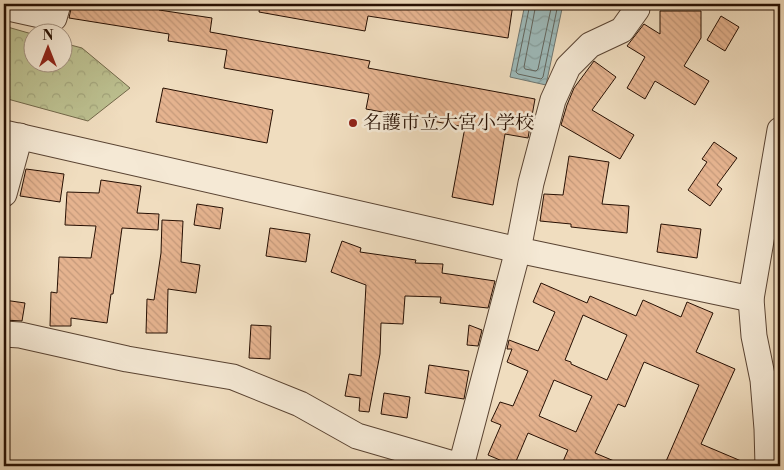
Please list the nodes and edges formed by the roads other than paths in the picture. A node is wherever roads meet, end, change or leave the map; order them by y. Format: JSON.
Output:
{"nodes":[{"id":1,"x":58,"y":4,"type":"edge"},
{"id":2,"x":637,"y":4,"type":"edge"},
{"id":3,"x":4,"y":7,"type":"edge"},
{"id":4,"x":780,"y":130,"type":"edge"},
{"id":5,"x":12,"y":134,"type":"edge"},
{"id":6,"x":4,"y":194,"type":"edge"},
{"id":7,"x":518,"y":250,"type":"junction"},
{"id":8,"x":751,"y":299,"type":"junction"},
{"id":9,"x":4,"y":334,"type":"edge"},
{"id":10,"x":461,"y":466,"type":"edge"},
{"id":11,"x":768,"y":466,"type":"edge"}],
"edges":[{"from":1,"to":3,"type":"street"},
{"from":2,"to":7,"type":"street"},
{"from":4,"to":8,"type":"street"},
{"from":5,"to":6,"type":"street"},
{"from":5,"to":7,"type":"street"},
{"from":7,"to":8,"type":"street"},
{"from":7,"to":10,"type":"street"},
{"from":8,"to":11,"type":"street"},
{"from":9,"to":10,"type":"street"}]}
